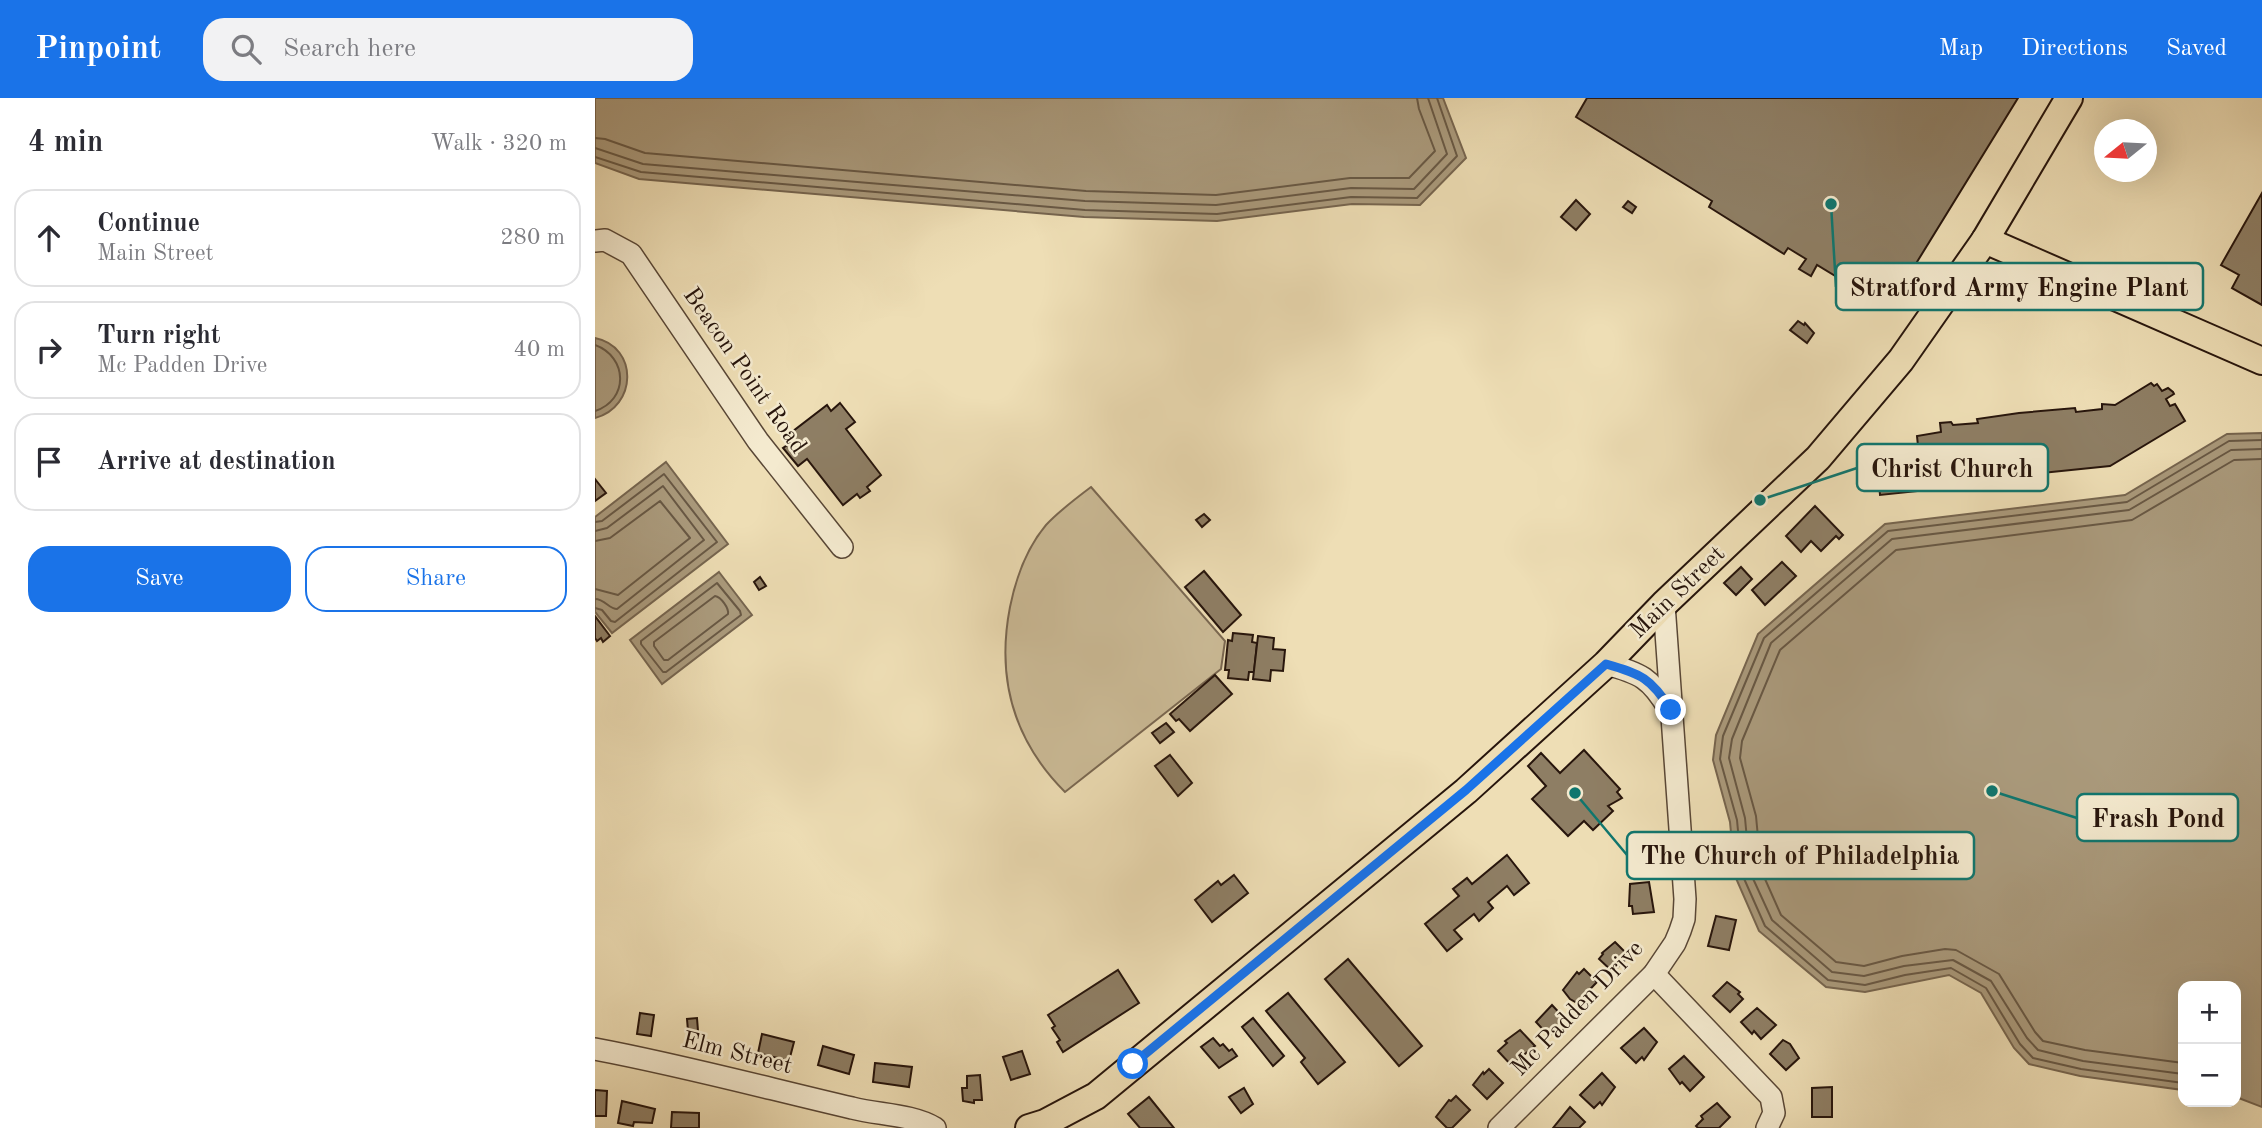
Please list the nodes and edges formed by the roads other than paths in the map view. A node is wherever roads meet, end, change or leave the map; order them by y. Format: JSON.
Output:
{"nodes":[{"id":1,"x":2069,"y":98,"type":"edge"},
{"id":2,"x":1985,"y":240,"type":"junction"},
{"id":3,"x":595,"y":241,"type":"edge"},
{"id":4,"x":2262,"y":361,"type":"edge"},
{"id":5,"x":842,"y":547,"type":"dead end"},
{"id":6,"x":1664,"y":604,"type":"junction"},
{"id":7,"x":1606,"y":664,"type":"junction"},
{"id":8,"x":1671,"y":710,"type":"junction"},
{"id":9,"x":1654,"y":974,"type":"junction"},
{"id":10,"x":595,"y":1049,"type":"edge"},
{"id":11,"x":865,"y":1112,"type":"junction"},
{"id":12,"x":885,"y":1128,"type":"edge"},
{"id":13,"x":935,"y":1128,"type":"edge"},
{"id":14,"x":1029,"y":1128,"type":"edge"},
{"id":15,"x":1499,"y":1128,"type":"edge"},
{"id":16,"x":1767,"y":1128,"type":"edge"}],
"edges":[{"from":1,"to":2,"type":"main road","name":"Main Street"},
{"from":2,"to":4,"type":"main road"},
{"from":2,"to":6,"type":"main road","name":"Main Street"},
{"from":3,"to":5,"type":"street","name":"Beacon Point Road"},
{"from":6,"to":7,"type":"main road","name":"Main Street"},
{"from":6,"to":8,"type":"street","name":"Mc Padden Drive"},
{"from":7,"to":8,"type":"street"},
{"from":7,"to":14,"type":"main road","name":"Main Street"},
{"from":8,"to":9,"type":"street","name":"Mc Padden Drive"},
{"from":9,"to":15,"type":"street","name":"Mc Padden Drive"},
{"from":9,"to":16,"type":"street"},
{"from":10,"to":11,"type":"street","name":"Elm Street"},
{"from":11,"to":12,"type":"street","name":"Elm Street"},
{"from":11,"to":13,"type":"street","name":"Elm Street"}]}
